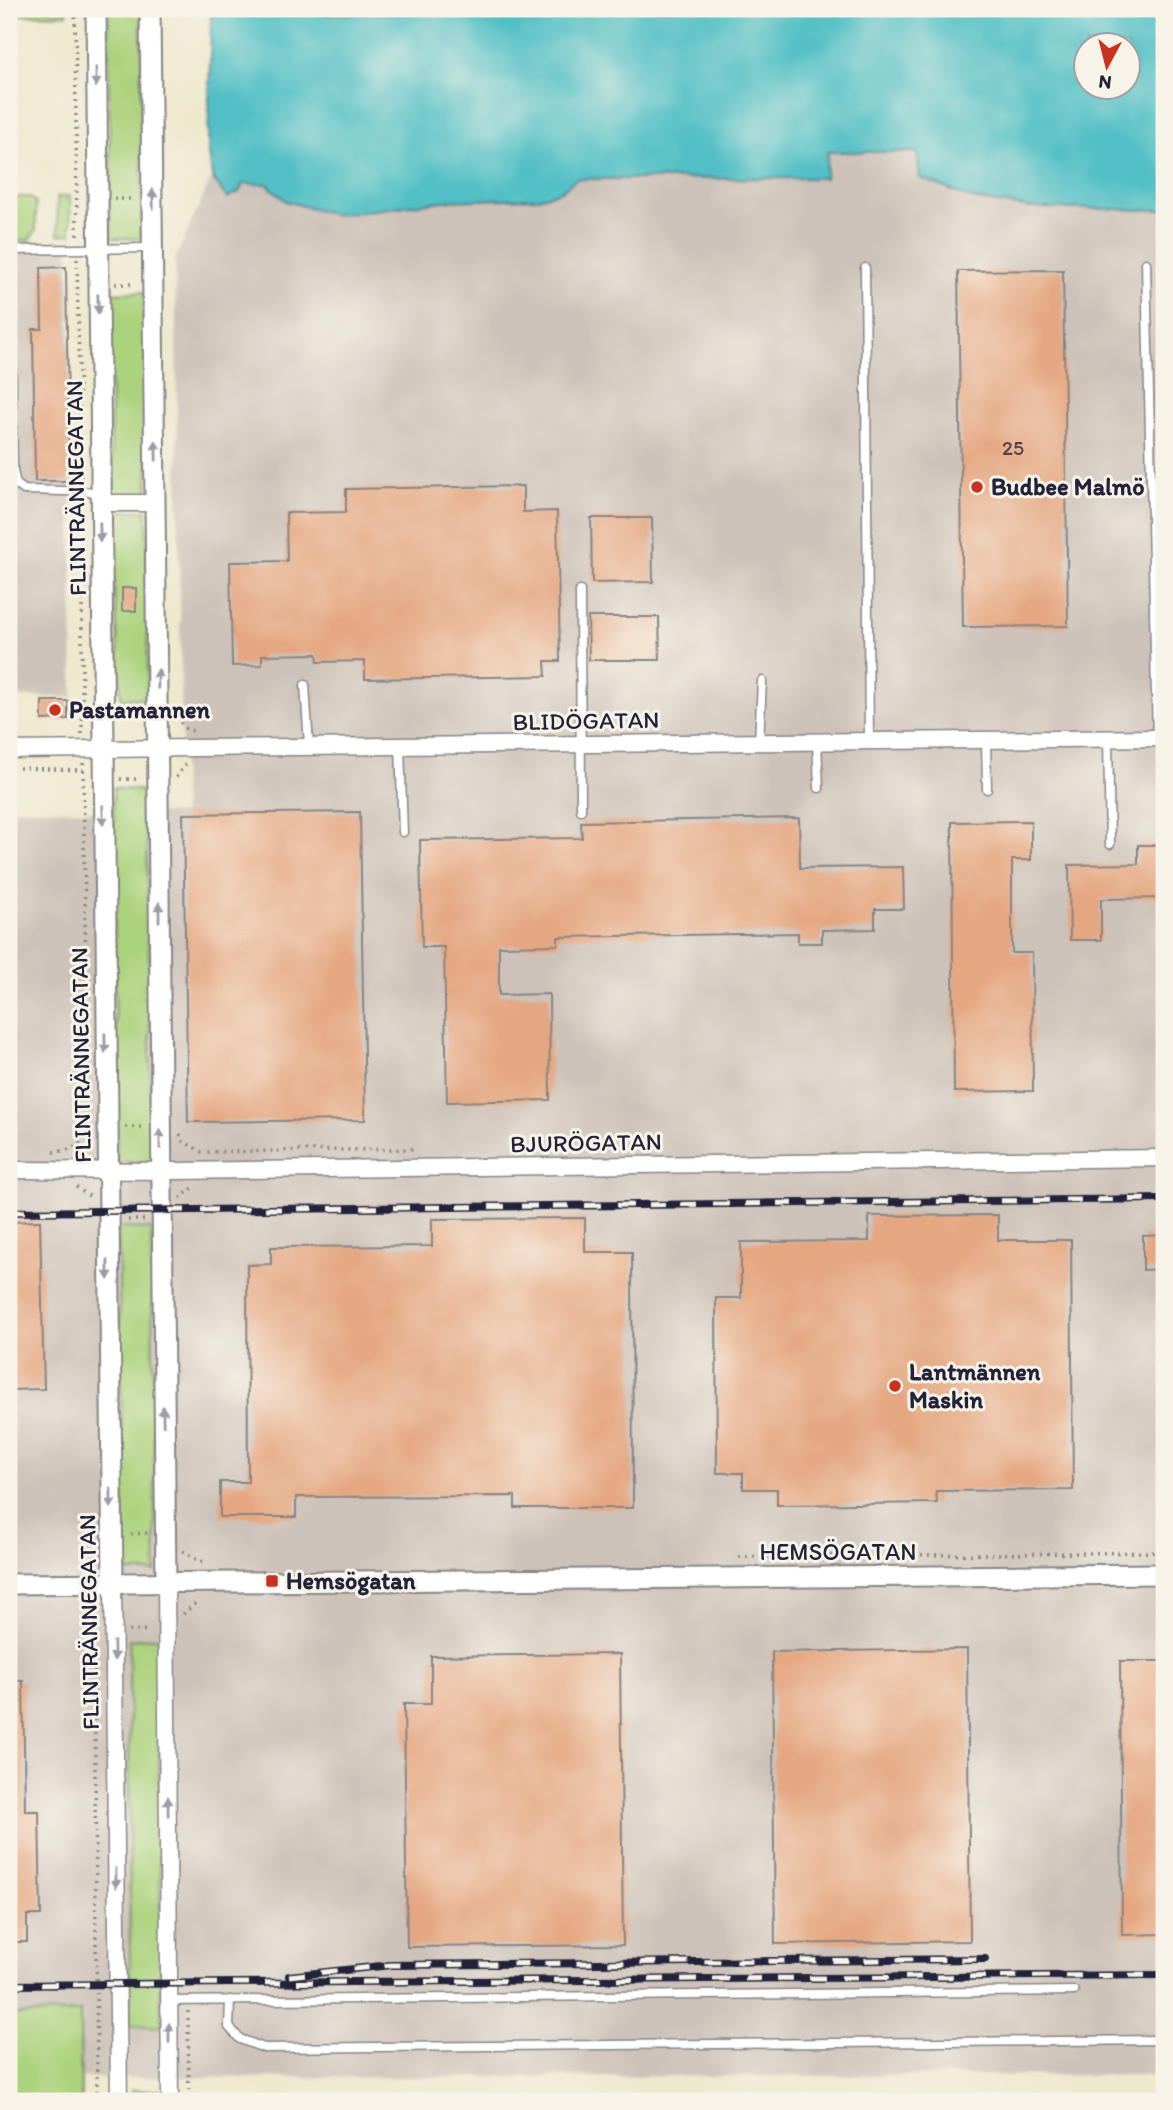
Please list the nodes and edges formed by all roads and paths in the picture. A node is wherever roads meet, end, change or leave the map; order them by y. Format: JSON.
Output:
{"nodes":[{"id":1,"x":75,"y":9,"type":"edge"},
{"id":2,"x":96,"y":9,"type":"edge"},
{"id":3,"x":150,"y":9,"type":"edge"},
{"id":4,"x":153,"y":198,"type":"junction"},
{"id":5,"x":76,"y":200,"type":"junction"},
{"id":6,"x":97,"y":200,"type":"junction"},
{"id":7,"x":98,"y":248,"type":"junction"},
{"id":8,"x":153,"y":248,"type":"junction"},
{"id":9,"x":77,"y":249,"type":"junction"},
{"id":10,"x":10,"y":250,"type":"edge"},
{"id":11,"x":1146,"y":263,"type":"dead end"},
{"id":12,"x":865,"y":268,"type":"dead end"},
{"id":13,"x":154,"y":283,"type":"junction"},
{"id":14,"x":98,"y":285,"type":"junction"},
{"id":15,"x":77,"y":286,"type":"junction"},
{"id":16,"x":94,"y":495,"type":"junction"},
{"id":17,"x":156,"y":503,"type":"junction"},
{"id":18,"x":82,"y":573,"type":"dead end"},
{"id":19,"x":580,"y":591,"type":"dead end"},
{"id":20,"x":762,"y":681,"type":"dead end"},
{"id":21,"x":305,"y":685,"type":"dead end"},
{"id":22,"x":82,"y":707,"type":"junction"},
{"id":23,"x":103,"y":707,"type":"junction"},
{"id":24,"x":158,"y":707,"type":"junction"},
{"id":25,"x":1160,"y":738,"type":"edge"},
{"id":26,"x":1108,"y":739,"type":"junction"},
{"id":27,"x":869,"y":740,"type":"junction"},
{"id":28,"x":986,"y":740,"type":"junction"},
{"id":29,"x":759,"y":742,"type":"junction"},
{"id":30,"x":817,"y":742,"type":"junction"},
{"id":31,"x":580,"y":744,"type":"junction"},
{"id":32,"x":309,"y":746,"type":"junction"},
{"id":33,"x":400,"y":746,"type":"junction"},
{"id":34,"x":104,"y":747,"type":"junction"},
{"id":35,"x":158,"y":747,"type":"junction"},
{"id":36,"x":83,"y":749,"type":"junction"},
{"id":37,"x":9,"y":750,"type":"edge"},
{"id":38,"x":9,"y":768,"type":"edge"},
{"id":39,"x":83,"y":770,"type":"dead end"},
{"id":40,"x":819,"y":788,"type":"dead end"},
{"id":41,"x":987,"y":789,"type":"dead end"},
{"id":42,"x":581,"y":810,"type":"dead end"},
{"id":43,"x":403,"y":832,"type":"dead end"},
{"id":44,"x":1110,"y":844,"type":"dead end"},
{"id":45,"x":106,"y":1127,"type":"junction"},
{"id":46,"x":160,"y":1127,"type":"junction"},
{"id":47,"x":425,"y":1149,"type":"dead end"},
{"id":48,"x":42,"y":1153,"type":"dead end"},
{"id":49,"x":1164,"y":1158,"type":"edge"},
{"id":50,"x":9,"y":1170,"type":"edge"},
{"id":51,"x":106,"y":1170,"type":"junction"},
{"id":52,"x":160,"y":1171,"type":"junction"},
{"id":53,"x":161,"y":1220,"type":"junction"},
{"id":54,"x":107,"y":1221,"type":"junction"},
{"id":55,"x":165,"y":1533,"type":"junction"},
{"id":56,"x":112,"y":1534,"type":"junction"},
{"id":57,"x":182,"y":1549,"type":"dead end"},
{"id":58,"x":211,"y":1563,"type":"dead end"},
{"id":59,"x":1164,"y":1574,"type":"edge"},
{"id":60,"x":166,"y":1582,"type":"junction"},
{"id":61,"x":103,"y":1583,"type":"junction"},
{"id":62,"x":9,"y":1584,"type":"edge"},
{"id":63,"x":166,"y":1630,"type":"junction"},
{"id":64,"x":113,"y":1631,"type":"junction"},
{"id":65,"x":94,"y":1632,"type":"junction"},
{"id":66,"x":1074,"y":1991,"type":"dead end"},
{"id":67,"x":230,"y":2000,"type":"junction"},
{"id":68,"x":169,"y":2001,"type":"junction"},
{"id":69,"x":1164,"y":2040,"type":"edge"},
{"id":70,"x":97,"y":2101,"type":"edge"},
{"id":71,"x":119,"y":2101,"type":"edge"},
{"id":72,"x":170,"y":2101,"type":"edge"}],
"edges":[{"from":1,"to":5,"type":"path"},
{"from":2,"to":6,"type":"street","name":"FLINTRÄNNEGATAN","one_way":true},
{"from":3,"to":4,"type":"street"},
{"from":4,"to":6,"type":"path"},
{"from":8,"to":4,"type":"street","one_way":true},
{"from":5,"to":6,"type":"path"},
{"from":5,"to":9,"type":"path"},
{"from":6,"to":7,"type":"street","name":"FLINTRÄNNEGATAN"},
{"from":7,"to":8,"type":"lane"},
{"from":7,"to":9,"type":"lane"},
{"from":7,"to":14,"type":"street","name":"FLINTRÄNNEGATAN"},
{"from":8,"to":13,"type":"street"},
{"from":9,"to":10,"type":"lane"},
{"from":9,"to":15,"type":"path"},
{"from":10,"to":16,"type":"lane"},
{"from":11,"to":25,"type":"lane"},
{"from":12,"to":27,"type":"lane"},
{"from":13,"to":14,"type":"path"},
{"from":17,"to":13,"type":"street","one_way":true},
{"from":14,"to":15,"type":"path"},
{"from":14,"to":16,"type":"street","name":"FLINTRÄNNEGATAN","one_way":true},
{"from":15,"to":16,"type":"path"},
{"from":16,"to":17,"type":"street"},
{"from":16,"to":23,"type":"street","name":"FLINTRÄNNEGATAN","one_way":true},
{"from":24,"to":17,"type":"street","one_way":true},
{"from":18,"to":22,"type":"path"},
{"from":19,"to":31,"type":"lane"},
{"from":20,"to":29,"type":"lane"},
{"from":21,"to":32,"type":"lane"},
{"from":22,"to":23,"type":"path"},
{"from":22,"to":36,"type":"path"},
{"from":23,"to":24,"type":"path"},
{"from":23,"to":34,"type":"street","name":"FLINTRÄNNEGATAN"},
{"from":24,"to":35,"type":"street"},
{"from":25,"to":26,"type":"street","name":"BLIDÖGATAN"},
{"from":26,"to":28,"type":"street","name":"BLIDÖGATAN"},
{"from":26,"to":44,"type":"lane"},
{"from":27,"to":28,"type":"street","name":"BLIDÖGATAN"},
{"from":27,"to":30,"type":"street","name":"BLIDÖGATAN"},
{"from":28,"to":41,"type":"lane"},
{"from":29,"to":30,"type":"street","name":"BLIDÖGATAN"},
{"from":29,"to":31,"type":"street","name":"BLIDÖGATAN"},
{"from":30,"to":40,"type":"lane"},
{"from":31,"to":33,"type":"street","name":"BLIDÖGATAN"},
{"from":31,"to":42,"type":"lane"},
{"from":32,"to":33,"type":"street","name":"BLIDÖGATAN"},
{"from":32,"to":35,"type":"street","name":"BLIDÖGATAN"},
{"from":33,"to":43,"type":"lane"},
{"from":34,"to":35,"type":"street","name":"BLIDÖGATAN"},
{"from":34,"to":36,"type":"street","name":"BLIDÖGATAN"},
{"from":34,"to":45,"type":"street","name":"FLINTRÄNNEGATAN","one_way":true},
{"from":46,"to":35,"type":"street","one_way":true},
{"from":36,"to":37,"type":"street","name":"BLIDÖGATAN"},
{"from":38,"to":39,"type":"path"},
{"from":45,"to":46,"type":"path"},
{"from":45,"to":48,"type":"path"},
{"from":45,"to":51,"type":"street","name":"FLINTRÄNNEGATAN"},
{"from":46,"to":47,"type":"path"},
{"from":52,"to":46,"type":"street","one_way":true},
{"from":49,"to":52,"type":"street","name":"BJURÖGATAN"},
{"from":50,"to":51,"type":"street","name":"BJURÖGATAN"},
{"from":51,"to":52,"type":"street","name":"BJURÖGATAN"},
{"from":51,"to":54,"type":"street","name":"FLINTRÄNNEGATAN"},
{"from":52,"to":53,"type":"street"},
{"from":53,"to":54,"type":"path"},
{"from":55,"to":53,"type":"street","one_way":true},
{"from":54,"to":56,"type":"street","name":"FLINTRÄNNEGATAN","one_way":true},
{"from":55,"to":56,"type":"path"},
{"from":55,"to":60,"type":"street"},
{"from":56,"to":61,"type":"street","name":"FLINTRÄNNEGATAN"},
{"from":57,"to":58,"type":"path"},
{"from":59,"to":60,"type":"street","name":"HEMSÖGATAN"},
{"from":60,"to":61,"type":"street","name":"HEMSÖGATAN"},
{"from":60,"to":63,"type":"street"},
{"from":61,"to":62,"type":"street","name":"HEMSÖGATAN"},
{"from":61,"to":64,"type":"street","name":"FLINTRÄNNEGATAN"},
{"from":61,"to":65,"type":"path"},
{"from":63,"to":64,"type":"path"},
{"from":68,"to":63,"type":"street","one_way":true},
{"from":64,"to":65,"type":"path"},
{"from":64,"to":71,"type":"street","name":"FLINTRÄNNEGATAN","one_way":true},
{"from":65,"to":70,"type":"path"},
{"from":66,"to":67,"type":"lane"},
{"from":67,"to":68,"type":"lane"},
{"from":67,"to":69,"type":"lane"},
{"from":72,"to":68,"type":"street","one_way":true}]}
